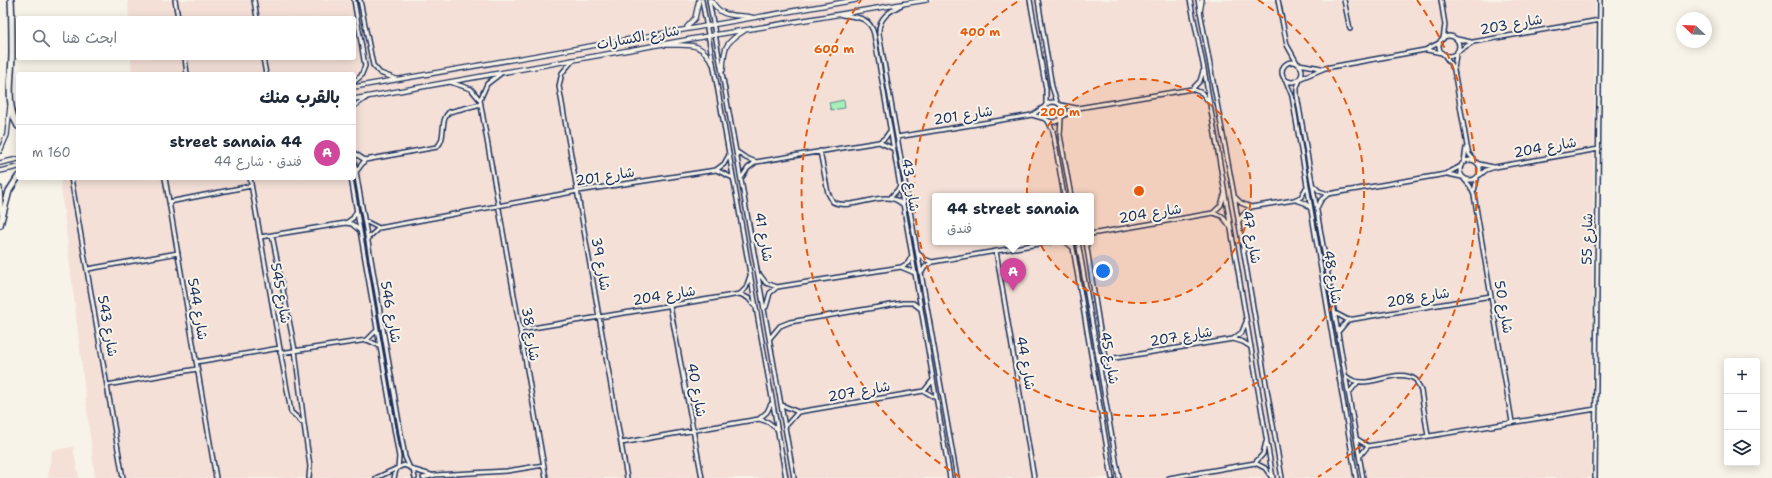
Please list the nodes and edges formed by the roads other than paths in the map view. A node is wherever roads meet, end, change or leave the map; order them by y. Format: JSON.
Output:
{"nodes":[{"id":1,"x":11,"y":0,"type":"edge"},
{"id":2,"x":175,"y":0,"type":"edge"},
{"id":3,"x":254,"y":0,"type":"edge"},
{"id":4,"x":354,"y":0,"type":"edge"},
{"id":5,"x":360,"y":0,"type":"edge"},
{"id":6,"x":700,"y":0,"type":"edge"},
{"id":7,"x":710,"y":0,"type":"edge"},
{"id":8,"x":856,"y":0,"type":"edge"},
{"id":9,"x":926,"y":0,"type":"edge"},
{"id":10,"x":1030,"y":0,"type":"edge"},
{"id":11,"x":1038,"y":0,"type":"edge"},
{"id":12,"x":1190,"y":0,"type":"edge"},
{"id":13,"x":1198,"y":0,"type":"edge"},
{"id":14,"x":1202,"y":0,"type":"edge"},
{"id":15,"x":1278,"y":0,"type":"edge"},
{"id":16,"x":1344,"y":0,"type":"edge"},
{"id":17,"x":1441,"y":0,"type":"edge"},
{"id":18,"x":1600,"y":0,"type":"edge"},
{"id":19,"x":904,"y":4,"type":"junction"},
{"id":20,"x":1200,"y":12,"type":"junction"},
{"id":21,"x":840,"y":15,"type":"junction"},
{"id":22,"x":178,"y":16,"type":"edge"},
{"id":23,"x":257,"y":16,"type":"edge"},
{"id":24,"x":756,"y":17,"type":"junction"},
{"id":25,"x":1600,"y":20,"type":"junction"},
{"id":26,"x":715,"y":24,"type":"junction"},
{"id":27,"x":706,"y":25,"type":"junction"},
{"id":28,"x":686,"y":28,"type":"junction"},
{"id":29,"x":1350,"y":29,"type":"dead end"},
{"id":30,"x":746,"y":30,"type":"junction"},
{"id":31,"x":717,"y":34,"type":"junction"},
{"id":32,"x":708,"y":36,"type":"junction"},
{"id":33,"x":1456,"y":39,"type":"junction"},
{"id":34,"x":1442,"y":40,"type":"junction"},
{"id":35,"x":1473,"y":42,"type":"junction"},
{"id":36,"x":658,"y":44,"type":"junction"},
{"id":37,"x":1425,"y":50,"type":"junction"},
{"id":38,"x":1456,"y":53,"type":"junction"},
{"id":39,"x":1443,"y":54,"type":"junction"},
{"id":40,"x":575,"y":59,"type":"junction"},
{"id":41,"x":184,"y":60,"type":"edge"},
{"id":42,"x":263,"y":60,"type":"edge"},
{"id":43,"x":713,"y":64,"type":"junction"},
{"id":44,"x":1298,"y":64,"type":"junction"},
{"id":45,"x":1325,"y":68,"type":"junction"},
{"id":46,"x":1204,"y":69,"type":"junction"},
{"id":47,"x":722,"y":70,"type":"junction"},
{"id":48,"x":1454,"y":70,"type":"junction"},
{"id":49,"x":187,"y":72,"type":"edge"},
{"id":50,"x":266,"y":72,"type":"edge"},
{"id":51,"x":502,"y":72,"type":"junction"},
{"id":52,"x":396,"y":79,"type":"junction"},
{"id":53,"x":1300,"y":79,"type":"junction"},
{"id":54,"x":356,"y":80,"type":"edge"},
{"id":55,"x":1286,"y":80,"type":"junction"},
{"id":56,"x":449,"y":82,"type":"junction"},
{"id":57,"x":356,"y":87,"type":"edge"},
{"id":58,"x":1192,"y":89,"type":"junction"},
{"id":59,"x":368,"y":96,"type":"junction"},
{"id":60,"x":10,"y":99,"type":"junction"},
{"id":61,"x":356,"y":99,"type":"edge"},
{"id":62,"x":480,"y":100,"type":"junction"},
{"id":63,"x":1057,"y":102,"type":"junction"},
{"id":64,"x":1210,"y":102,"type":"junction"},
{"id":65,"x":481,"y":104,"type":"junction"},
{"id":66,"x":356,"y":105,"type":"edge"},
{"id":67,"x":1061,"y":105,"type":"junction"},
{"id":68,"x":1045,"y":106,"type":"junction"},
{"id":69,"x":1078,"y":108,"type":"junction"},
{"id":70,"x":1032,"y":115,"type":"junction"},
{"id":71,"x":1062,"y":118,"type":"junction"},
{"id":72,"x":1047,"y":120,"type":"junction"},
{"id":73,"x":16,"y":121,"type":"edge"},
{"id":74,"x":891,"y":130,"type":"junction"},
{"id":75,"x":898,"y":137,"type":"junction"},
{"id":76,"x":879,"y":142,"type":"junction"},
{"id":77,"x":1467,"y":146,"type":"junction"},
{"id":78,"x":894,"y":149,"type":"junction"},
{"id":79,"x":1599,"y":149,"type":"junction"},
{"id":80,"x":0,"y":151,"type":"edge"},
{"id":81,"x":820,"y":151,"type":"junction"},
{"id":82,"x":737,"y":152,"type":"junction"},
{"id":83,"x":356,"y":154,"type":"edge"},
{"id":84,"x":729,"y":155,"type":"junction"},
{"id":85,"x":16,"y":159,"type":"edge"},
{"id":86,"x":365,"y":160,"type":"junction"},
{"id":87,"x":756,"y":162,"type":"junction"},
{"id":88,"x":1477,"y":162,"type":"junction"},
{"id":89,"x":0,"y":163,"type":"edge"},
{"id":90,"x":1462,"y":164,"type":"junction"},
{"id":91,"x":16,"y":167,"type":"edge"},
{"id":92,"x":1495,"y":167,"type":"junction"},
{"id":93,"x":716,"y":170,"type":"junction"},
{"id":94,"x":0,"y":171,"type":"edge"},
{"id":95,"x":356,"y":172,"type":"joint"},
{"id":96,"x":1446,"y":174,"type":"junction"},
{"id":97,"x":742,"y":177,"type":"junction"},
{"id":98,"x":1478,"y":177,"type":"junction"},
{"id":99,"x":734,"y":178,"type":"junction"},
{"id":100,"x":1463,"y":178,"type":"junction"},
{"id":101,"x":16,"y":180,"type":"edge"},
{"id":102,"x":71,"y":180,"type":"edge"},
{"id":103,"x":165,"y":180,"type":"edge"},
{"id":104,"x":250,"y":180,"type":"edge"},
{"id":105,"x":351,"y":180,"type":"edge"},
{"id":106,"x":1312,"y":184,"type":"junction"},
{"id":107,"x":251,"y":186,"type":"junction"},
{"id":108,"x":900,"y":186,"type":"junction"},
{"id":109,"x":1307,"y":186,"type":"junction"},
{"id":110,"x":0,"y":188,"type":"edge"},
{"id":111,"x":578,"y":191,"type":"junction"},
{"id":112,"x":1225,"y":192,"type":"junction"},
{"id":113,"x":1063,"y":193,"type":"edge"},
{"id":114,"x":1070,"y":193,"type":"edge"},
{"id":115,"x":1328,"y":194,"type":"junction"},
{"id":116,"x":1234,"y":195,"type":"junction"},
{"id":117,"x":1474,"y":195,"type":"junction"},
{"id":118,"x":891,"y":197,"type":"junction"},
{"id":119,"x":1294,"y":200,"type":"junction"},
{"id":120,"x":169,"y":202,"type":"junction"},
{"id":121,"x":903,"y":205,"type":"junction"},
{"id":122,"x":498,"y":206,"type":"junction"},
{"id":123,"x":1250,"y":207,"type":"junction"},
{"id":124,"x":1311,"y":208,"type":"junction"},
{"id":125,"x":356,"y":209,"type":"junction"},
{"id":126,"x":1316,"y":209,"type":"junction"},
{"id":127,"x":1213,"y":213,"type":"junction"},
{"id":128,"x":2,"y":214,"type":"junction"},
{"id":129,"x":364,"y":221,"type":"junction"},
{"id":130,"x":346,"y":223,"type":"junction"},
{"id":131,"x":1238,"y":223,"type":"junction"},
{"id":132,"x":0,"y":225,"type":"edge"},
{"id":133,"x":1230,"y":227,"type":"junction"},
{"id":134,"x":379,"y":228,"type":"junction"},
{"id":135,"x":360,"y":231,"type":"junction"},
{"id":136,"x":1094,"y":233,"type":"edge"},
{"id":137,"x":272,"y":234,"type":"junction"},
{"id":138,"x":260,"y":236,"type":"junction"},
{"id":139,"x":368,"y":239,"type":"junction"},
{"id":140,"x":1032,"y":245,"type":"edge"},
{"id":141,"x":1070,"y":245,"type":"edge"},
{"id":142,"x":1072,"y":245,"type":"edge"},
{"id":143,"x":1086,"y":245,"type":"edge"},
{"id":144,"x":1079,"y":247,"type":"edge"},
{"id":145,"x":1073,"y":248,"type":"junction"},
{"id":146,"x":996,"y":251,"type":"junction"},
{"id":147,"x":178,"y":252,"type":"junction"},
{"id":148,"x":918,"y":253,"type":"junction"},
{"id":149,"x":912,"y":256,"type":"junction"},
{"id":150,"x":932,"y":262,"type":"junction"},
{"id":151,"x":901,"y":267,"type":"junction"},
{"id":152,"x":88,"y":269,"type":"junction"},
{"id":153,"x":915,"y":273,"type":"junction"},
{"id":154,"x":751,"y":274,"type":"junction"},
{"id":155,"x":759,"y":274,"type":"junction"},
{"id":156,"x":922,"y":274,"type":"junction"},
{"id":157,"x":777,"y":287,"type":"junction"},
{"id":158,"x":740,"y":294,"type":"junction"},
{"id":159,"x":1491,"y":296,"type":"junction"},
{"id":160,"x":670,"y":306,"type":"junction"},
{"id":161,"x":756,"y":308,"type":"junction"},
{"id":162,"x":765,"y":309,"type":"junction"},
{"id":163,"x":921,"y":309,"type":"junction"},
{"id":164,"x":1334,"y":312,"type":"junction"},
{"id":165,"x":600,"y":317,"type":"junction"},
{"id":166,"x":1348,"y":320,"type":"junction"},
{"id":167,"x":1246,"y":322,"type":"junction"},
{"id":168,"x":377,"y":330,"type":"junction"},
{"id":169,"x":520,"y":330,"type":"junction"},
{"id":170,"x":1338,"y":332,"type":"junction"},
{"id":171,"x":770,"y":338,"type":"junction"},
{"id":172,"x":1233,"y":339,"type":"junction"},
{"id":173,"x":367,"y":340,"type":"junction"},
{"id":174,"x":380,"y":346,"type":"junction"},
{"id":175,"x":280,"y":348,"type":"junction"},
{"id":176,"x":1251,"y":348,"type":"junction"},
{"id":177,"x":295,"y":350,"type":"junction"},
{"id":178,"x":280,"y":353,"type":"junction"},
{"id":179,"x":1098,"y":354,"type":"junction"},
{"id":180,"x":1108,"y":359,"type":"junction"},
{"id":181,"x":196,"y":362,"type":"junction"},
{"id":182,"x":197,"y":369,"type":"junction"},
{"id":183,"x":1101,"y":369,"type":"junction"},
{"id":184,"x":1346,"y":376,"type":"junction"},
{"id":185,"x":933,"y":379,"type":"junction"},
{"id":186,"x":1357,"y":383,"type":"junction"},
{"id":187,"x":107,"y":385,"type":"junction"},
{"id":188,"x":924,"y":391,"type":"junction"},
{"id":189,"x":1349,"y":393,"type":"junction"},
{"id":190,"x":937,"y":398,"type":"junction"},
{"id":191,"x":772,"y":402,"type":"junction"},
{"id":192,"x":782,"y":405,"type":"junction"},
{"id":193,"x":1596,"y":408,"type":"junction"},
{"id":194,"x":798,"y":412,"type":"junction"},
{"id":195,"x":758,"y":419,"type":"junction"},
{"id":196,"x":1512,"y":422,"type":"junction"},
{"id":197,"x":304,"y":424,"type":"junction"},
{"id":198,"x":785,"y":427,"type":"junction"},
{"id":199,"x":777,"y":429,"type":"junction"},
{"id":200,"x":693,"y":431,"type":"junction"},
{"id":201,"x":1428,"y":436,"type":"junction"},
{"id":202,"x":1356,"y":439,"type":"junction"},
{"id":203,"x":1266,"y":440,"type":"junction"},
{"id":204,"x":621,"y":443,"type":"junction"},
{"id":205,"x":1368,"y":446,"type":"junction"},
{"id":206,"x":1359,"y":457,"type":"junction"},
{"id":207,"x":1255,"y":463,"type":"junction"},
{"id":208,"x":544,"y":465,"type":"junction"},
{"id":209,"x":409,"y":466,"type":"junction"},
{"id":210,"x":397,"y":469,"type":"junction"},
{"id":211,"x":413,"y":469,"type":"junction"},
{"id":212,"x":435,"y":475,"type":"junction"},
{"id":213,"x":123,"y":478,"type":"edge"},
{"id":214,"x":216,"y":478,"type":"edge"},
{"id":215,"x":309,"y":478,"type":"edge"},
{"id":216,"x":376,"y":478,"type":"edge"},
{"id":217,"x":394,"y":478,"type":"edge"},
{"id":218,"x":415,"y":478,"type":"edge"},
{"id":219,"x":423,"y":478,"type":"edge"},
{"id":220,"x":546,"y":478,"type":"edge"},
{"id":221,"x":627,"y":478,"type":"edge"},
{"id":222,"x":702,"y":478,"type":"edge"},
{"id":223,"x":786,"y":478,"type":"edge"},
{"id":224,"x":794,"y":478,"type":"edge"},
{"id":225,"x":950,"y":478,"type":"edge"},
{"id":226,"x":957,"y":478,"type":"edge"},
{"id":227,"x":1034,"y":478,"type":"edge"},
{"id":228,"x":1112,"y":478,"type":"edge"},
{"id":229,"x":1119,"y":478,"type":"edge"},
{"id":230,"x":1169,"y":478,"type":"edge"},
{"id":231,"x":1272,"y":478,"type":"edge"},
{"id":232,"x":1282,"y":478,"type":"edge"},
{"id":233,"x":1356,"y":478,"type":"edge"},
{"id":234,"x":1363,"y":478,"type":"edge"},
{"id":235,"x":1595,"y":478,"type":"edge"}],
"edges":[{"from":1,"to":60,"type":"highway"},
{"from":2,"to":22,"type":"street"},
{"from":3,"to":23,"type":"street"},
{"from":4,"to":54,"type":"street"},
{"from":5,"to":52,"type":"street"},
{"from":6,"to":27,"type":"street","name":"شارع 41"},
{"from":6,"to":28,"type":"street"},
{"from":7,"to":24,"type":"street"},
{"from":7,"to":26,"type":"street","name":"شارع 41"},
{"from":8,"to":24,"type":"street","name":"شارع الكسارات"},
{"from":9,"to":19,"type":"street","name":"شارع الكسارات"},
{"from":10,"to":68,"type":"street"},
{"from":11,"to":63,"type":"street"},
{"from":12,"to":46,"type":"street","name":"شارع 47"},
{"from":13,"to":20,"type":"street","name":"شارع 47"},
{"from":14,"to":20,"type":"street"},
{"from":15,"to":44,"type":"street"},
{"from":16,"to":29,"type":"street"},
{"from":17,"to":34,"type":"street"},
{"from":18,"to":25,"type":"street","name":"شارع 55"},
{"from":19,"to":21,"type":"street","name":"شارع الكسارات"},
{"from":19,"to":75,"type":"street","name":"شارع 43"},
{"from":20,"to":116,"type":"street","name":"شارع 47"},
{"from":21,"to":30,"type":"street","name":"شارع الكسارات"},
{"from":21,"to":74,"type":"street","name":"شارع 43"},
{"from":24,"to":26,"type":"street","name":"شارع الكسارات"},
{"from":25,"to":35,"type":"street","name":"شارع 203"},
{"from":25,"to":79,"type":"street","name":"شارع 55"},
{"from":26,"to":27,"type":"street","name":"شارع الكسارات"},
{"from":26,"to":31,"type":"street","name":"شارع 41"},
{"from":27,"to":28,"type":"street","name":"شارع الكسارات"},
{"from":27,"to":32,"type":"street","name":"شارع 41"},
{"from":28,"to":52,"type":"street","name":"شارع الكسارات"},
{"from":30,"to":31,"type":"street","name":"شارع الكسارات"},
{"from":30,"to":47,"type":"street"},
{"from":31,"to":32,"type":"street","name":"شارع الكسارات"},
{"from":31,"to":47,"type":"street","name":"شارع 41"},
{"from":32,"to":36,"type":"street","name":"شارع الكسارات"},
{"from":32,"to":43,"type":"street","name":"شارع 41"},
{"from":33,"to":34,"type":"street"},
{"from":33,"to":35,"type":"street","name":"شارع 203"},
{"from":33,"to":38,"type":"street"},
{"from":34,"to":37,"type":"street"},
{"from":34,"to":39,"type":"street"},
{"from":35,"to":38,"type":"street","name":"شارع 203"},
{"from":36,"to":40,"type":"street","name":"شارع الكسارات"},
{"from":36,"to":43,"type":"street"},
{"from":37,"to":39,"type":"street"},
{"from":37,"to":45,"type":"street"},
{"from":38,"to":39,"type":"street"},
{"from":38,"to":48,"type":"street"},
{"from":39,"to":48,"type":"street"},
{"from":40,"to":51,"type":"street","name":"شارع الكسارات"},
{"from":40,"to":111,"type":"street","name":"شارع 39"},
{"from":41,"to":49,"type":"street"},
{"from":42,"to":50,"type":"street"},
{"from":43,"to":84,"type":"street","name":"شارع 41"},
{"from":44,"to":45,"type":"street"},
{"from":44,"to":53,"type":"street"},
{"from":44,"to":55,"type":"street"},
{"from":45,"to":53,"type":"street"},
{"from":46,"to":58,"type":"street"},
{"from":46,"to":64,"type":"street","name":"شارع 47"},
{"from":47,"to":82,"type":"street","name":"شارع 41"},
{"from":48,"to":77,"type":"street"},
{"from":51,"to":56,"type":"street","name":"شارع الكسارات"},
{"from":51,"to":62,"type":"street"},
{"from":52,"to":57,"type":"street","name":"شارع الكسارات"},
{"from":53,"to":55,"type":"street"},
{"from":53,"to":106,"type":"street","name":"شارع 48"},
{"from":55,"to":109,"type":"street","name":"شارع 48"},
{"from":56,"to":59,"type":"street","name":"شارع الكسارات"},
{"from":56,"to":62,"type":"street"},
{"from":58,"to":64,"type":"street"},
{"from":58,"to":69,"type":"street"},
{"from":59,"to":61,"type":"street","name":"شارع الكسارات"},
{"from":59,"to":66,"type":"street"},
{"from":60,"to":73,"type":"highway"},
{"from":60,"to":80,"type":"street"},
{"from":62,"to":65,"type":"street","name":"شارع 38"},
{"from":63,"to":67,"type":"street"},
{"from":63,"to":68,"type":"street"},
{"from":64,"to":112,"type":"street","name":"شارع 47"},
{"from":65,"to":86,"type":"street"},
{"from":65,"to":122,"type":"street","name":"شارع 38"},
{"from":67,"to":69,"type":"street"},
{"from":67,"to":71,"type":"street"},
{"from":68,"to":70,"type":"street","name":"شارع 201"},
{"from":68,"to":72,"type":"street"},
{"from":69,"to":71,"type":"street"},
{"from":70,"to":72,"type":"street","name":"شارع 201"},
{"from":70,"to":75,"type":"street","name":"شارع 201"},
{"from":71,"to":72,"type":"street"},
{"from":71,"to":114,"type":"street"},
{"from":72,"to":113,"type":"street"},
{"from":74,"to":76,"type":"street"},
{"from":74,"to":78,"type":"street","name":"شارع 43"},
{"from":75,"to":148,"type":"street","name":"شارع 43"},
{"from":76,"to":78,"type":"street"},
{"from":76,"to":81,"type":"street"},
{"from":77,"to":88,"type":"street"},
{"from":77,"to":90,"type":"street"},
{"from":78,"to":108,"type":"street","name":"شارع 43"},
{"from":79,"to":92,"type":"street","name":"شارع 204"},
{"from":79,"to":193,"type":"street","name":"شارع 55"},
{"from":81,"to":87,"type":"street"},
{"from":81,"to":118,"type":"street"},
{"from":82,"to":87,"type":"street"},
{"from":82,"to":97,"type":"street","name":"شارع 41"},
{"from":83,"to":86,"type":"street"},
{"from":84,"to":93,"type":"street"},
{"from":84,"to":99,"type":"street","name":"شارع 41"},
{"from":85,"to":89,"type":"street"},
{"from":86,"to":95,"type":"street"},
{"from":87,"to":97,"type":"street"},
{"from":88,"to":90,"type":"street"},
{"from":88,"to":92,"type":"street","name":"شارع 204"},
{"from":88,"to":98,"type":"street"},
{"from":90,"to":96,"type":"street"},
{"from":90,"to":100,"type":"street"},
{"from":91,"to":94,"type":"street"},
{"from":92,"to":98,"type":"street","name":"شارع 204"},
{"from":93,"to":99,"type":"street"},
{"from":93,"to":111,"type":"street","name":"شارع 201"},
{"from":95,"to":129,"type":"street","name":"شارع 546"},
{"from":96,"to":100,"type":"street"},
{"from":96,"to":115,"type":"street"},
{"from":97,"to":155,"type":"street","name":"شارع 41"},
{"from":98,"to":100,"type":"street"},
{"from":98,"to":117,"type":"street","name":"شارع 50"},
{"from":99,"to":154,"type":"street","name":"شارع 41"},
{"from":100,"to":117,"type":"street","name":"شارع 50"},
{"from":101,"to":128,"type":"highway"},
{"from":102,"to":152,"type":"street","name":"شارع 543"},
{"from":103,"to":120,"type":"street","name":"شارع 544"},
{"from":104,"to":107,"type":"street","name":"شارع 545"},
{"from":105,"to":125,"type":"street","name":"شارع 546"},
{"from":106,"to":115,"type":"street"},
{"from":106,"to":126,"type":"street","name":"شارع 48"},
{"from":107,"to":120,"type":"street"},
{"from":107,"to":138,"type":"street","name":"شارع 545"},
{"from":108,"to":118,"type":"street"},
{"from":108,"to":121,"type":"street","name":"شارع 43"},
{"from":109,"to":119,"type":"street"},
{"from":109,"to":124,"type":"street","name":"شارع 48"},
{"from":110,"to":128,"type":"street"},
{"from":111,"to":122,"type":"street","name":"شارع 201"},
{"from":111,"to":165,"type":"street","name":"شارع 39"},
{"from":112,"to":127,"type":"street"},
{"from":112,"to":133,"type":"street","name":"شارع 47"},
{"from":115,"to":126,"type":"street"},
{"from":116,"to":123,"type":"street"},
{"from":116,"to":131,"type":"street","name":"شارع 47"},
{"from":117,"to":159,"type":"street","name":"شارع 50"},
{"from":118,"to":121,"type":"street"},
{"from":119,"to":123,"type":"street"},
{"from":119,"to":124,"type":"street"},
{"from":120,"to":147,"type":"street","name":"شارع 544"},
{"from":121,"to":149,"type":"street","name":"شارع 43"},
{"from":122,"to":134,"type":"street"},
{"from":122,"to":169,"type":"street","name":"شارع 38"},
{"from":123,"to":131,"type":"street"},
{"from":124,"to":233,"type":"street","name":"شارع 48"},
{"from":125,"to":130,"type":"street"},
{"from":125,"to":135,"type":"street","name":"شارع 546"},
{"from":126,"to":164,"type":"street","name":"شارع 48"},
{"from":127,"to":133,"type":"street"},
{"from":127,"to":136,"type":"street","name":"شارع 204"},
{"from":128,"to":132,"type":"highway"},
{"from":129,"to":134,"type":"street"},
{"from":129,"to":139,"type":"street","name":"شارع 546"},
{"from":130,"to":135,"type":"street"},
{"from":130,"to":137,"type":"street"},
{"from":131,"to":232,"type":"street","name":"شارع 47"},
{"from":133,"to":167,"type":"street","name":"شارع 47"},
{"from":134,"to":139,"type":"street"},
{"from":135,"to":168,"type":"street","name":"شارع 546"},
{"from":137,"to":138,"type":"street"},
{"from":137,"to":177,"type":"street"},
{"from":138,"to":175,"type":"street","name":"شارع 545"},
{"from":139,"to":209,"type":"street","name":"شارع 546"},
{"from":140,"to":146,"type":"street"},
{"from":141,"to":145,"type":"street"},
{"from":142,"to":145,"type":"street","name":"شارع 45"},
{"from":143,"to":180,"type":"street"},
{"from":144,"to":179,"type":"street","name":"شارع 45"},
{"from":145,"to":228,"type":"street","name":"شارع 45"},
{"from":146,"to":150,"type":"street"},
{"from":146,"to":227,"type":"street","name":"شارع 44"},
{"from":147,"to":152,"type":"street"},
{"from":147,"to":181,"type":"street","name":"شارع 544"},
{"from":148,"to":150,"type":"street"},
{"from":148,"to":156,"type":"street","name":"شارع 43"},
{"from":149,"to":151,"type":"street"},
{"from":149,"to":153,"type":"street","name":"شارع 43"},
{"from":150,"to":156,"type":"street"},
{"from":151,"to":153,"type":"street"},
{"from":151,"to":157,"type":"street"},
{"from":152,"to":187,"type":"street","name":"شارع 543"},
{"from":153,"to":163,"type":"street","name":"شارع 43"},
{"from":154,"to":158,"type":"street"},
{"from":154,"to":161,"type":"street","name":"شارع 41"},
{"from":155,"to":157,"type":"street"},
{"from":155,"to":162,"type":"street","name":"شارع 41"},
{"from":156,"to":226,"type":"street","name":"شارع 43"},
{"from":157,"to":162,"type":"street"},
{"from":158,"to":160,"type":"street","name":"شارع 204"},
{"from":158,"to":161,"type":"street"},
{"from":159,"to":166,"type":"street","name":"شارع 208"},
{"from":159,"to":196,"type":"street","name":"شارع 50"},
{"from":160,"to":165,"type":"street","name":"شارع 204"},
{"from":160,"to":200,"type":"street","name":"شارع 40"},
{"from":161,"to":191,"type":"street","name":"شارع 41"},
{"from":162,"to":171,"type":"street","name":"شارع 41"},
{"from":163,"to":171,"type":"street"},
{"from":163,"to":185,"type":"street","name":"شارع 43"},
{"from":164,"to":166,"type":"street"},
{"from":164,"to":170,"type":"street","name":"شارع 48"},
{"from":165,"to":169,"type":"street","name":"شارع 204"},
{"from":165,"to":204,"type":"street","name":"شارع 39"},
{"from":166,"to":170,"type":"street"},
{"from":167,"to":172,"type":"street","name":"شارع 207"},
{"from":167,"to":176,"type":"street","name":"شارع 47"},
{"from":168,"to":173,"type":"street"},
{"from":168,"to":174,"type":"street","name":"شارع 546"},
{"from":169,"to":208,"type":"street","name":"شارع 38"},
{"from":170,"to":184,"type":"street","name":"شارع 48"},
{"from":171,"to":192,"type":"street","name":"شارع 41"},
{"from":172,"to":176,"type":"street","name":"شارع 207"},
{"from":172,"to":180,"type":"street","name":"شارع 207"},
{"from":173,"to":174,"type":"street"},
{"from":173,"to":177,"type":"street"},
{"from":174,"to":210,"type":"street","name":"شارع 546"},
{"from":175,"to":178,"type":"street","name":"شارع 545"},
{"from":175,"to":181,"type":"street"},
{"from":176,"to":203,"type":"street","name":"شارع 47"},
{"from":177,"to":178,"type":"street"},
{"from":177,"to":197,"type":"street"},
{"from":178,"to":197,"type":"street","name":"شارع 545"},
{"from":179,"to":180,"type":"street"},
{"from":179,"to":183,"type":"street","name":"شارع 45"},
{"from":180,"to":183,"type":"street"},
{"from":181,"to":182,"type":"street","name":"شارع 544"},
{"from":182,"to":187,"type":"street"},
{"from":182,"to":214,"type":"street","name":"شارع 544"},
{"from":183,"to":229,"type":"street","name":"شارع 45"},
{"from":184,"to":186,"type":"street"},
{"from":184,"to":189,"type":"street","name":"شارع 48"},
{"from":185,"to":188,"type":"street"},
{"from":185,"to":190,"type":"street","name":"شارع 43"},
{"from":186,"to":189,"type":"street"},
{"from":186,"to":201,"type":"street"},
{"from":187,"to":213,"type":"street","name":"شارع 543"},
{"from":188,"to":190,"type":"street"},
{"from":188,"to":194,"type":"street","name":"شارع 207"},
{"from":189,"to":202,"type":"street","name":"شارع 48"},
{"from":190,"to":225,"type":"street","name":"شارع 43"},
{"from":191,"to":195,"type":"street"},
{"from":191,"to":199,"type":"street","name":"شارع 41"},
{"from":192,"to":194,"type":"street"},
{"from":192,"to":198,"type":"street","name":"شارع 41"},
{"from":193,"to":196,"type":"street"},
{"from":193,"to":235,"type":"street","name":"شارع 55"},
{"from":194,"to":198,"type":"street"},
{"from":195,"to":199,"type":"street"},
{"from":195,"to":200,"type":"street"},
{"from":196,"to":201,"type":"street"},
{"from":197,"to":215,"type":"street"},
{"from":198,"to":224,"type":"street","name":"شارع 41"},
{"from":199,"to":223,"type":"street","name":"شارع 41"},
{"from":200,"to":204,"type":"street"},
{"from":200,"to":222,"type":"street","name":"شارع 40"},
{"from":201,"to":205,"type":"street"},
{"from":202,"to":205,"type":"street"},
{"from":202,"to":206,"type":"street","name":"شارع 48"},
{"from":203,"to":207,"type":"street"},
{"from":203,"to":231,"type":"street","name":"شارع 47"},
{"from":204,"to":221,"type":"street","name":"شارع 39"},
{"from":205,"to":206,"type":"street"},
{"from":206,"to":234,"type":"street","name":"شارع 48"},
{"from":207,"to":230,"type":"street"},
{"from":207,"to":231,"type":"street"},
{"from":208,"to":212,"type":"street"},
{"from":208,"to":220,"type":"street","name":"شارع 38"},
{"from":209,"to":210,"type":"street"},
{"from":209,"to":211,"type":"street"},
{"from":210,"to":216,"type":"street"},
{"from":210,"to":217,"type":"street","name":"شارع 546"},
{"from":211,"to":212,"type":"street"},
{"from":211,"to":218,"type":"street"},
{"from":212,"to":219,"type":"street"}]}
